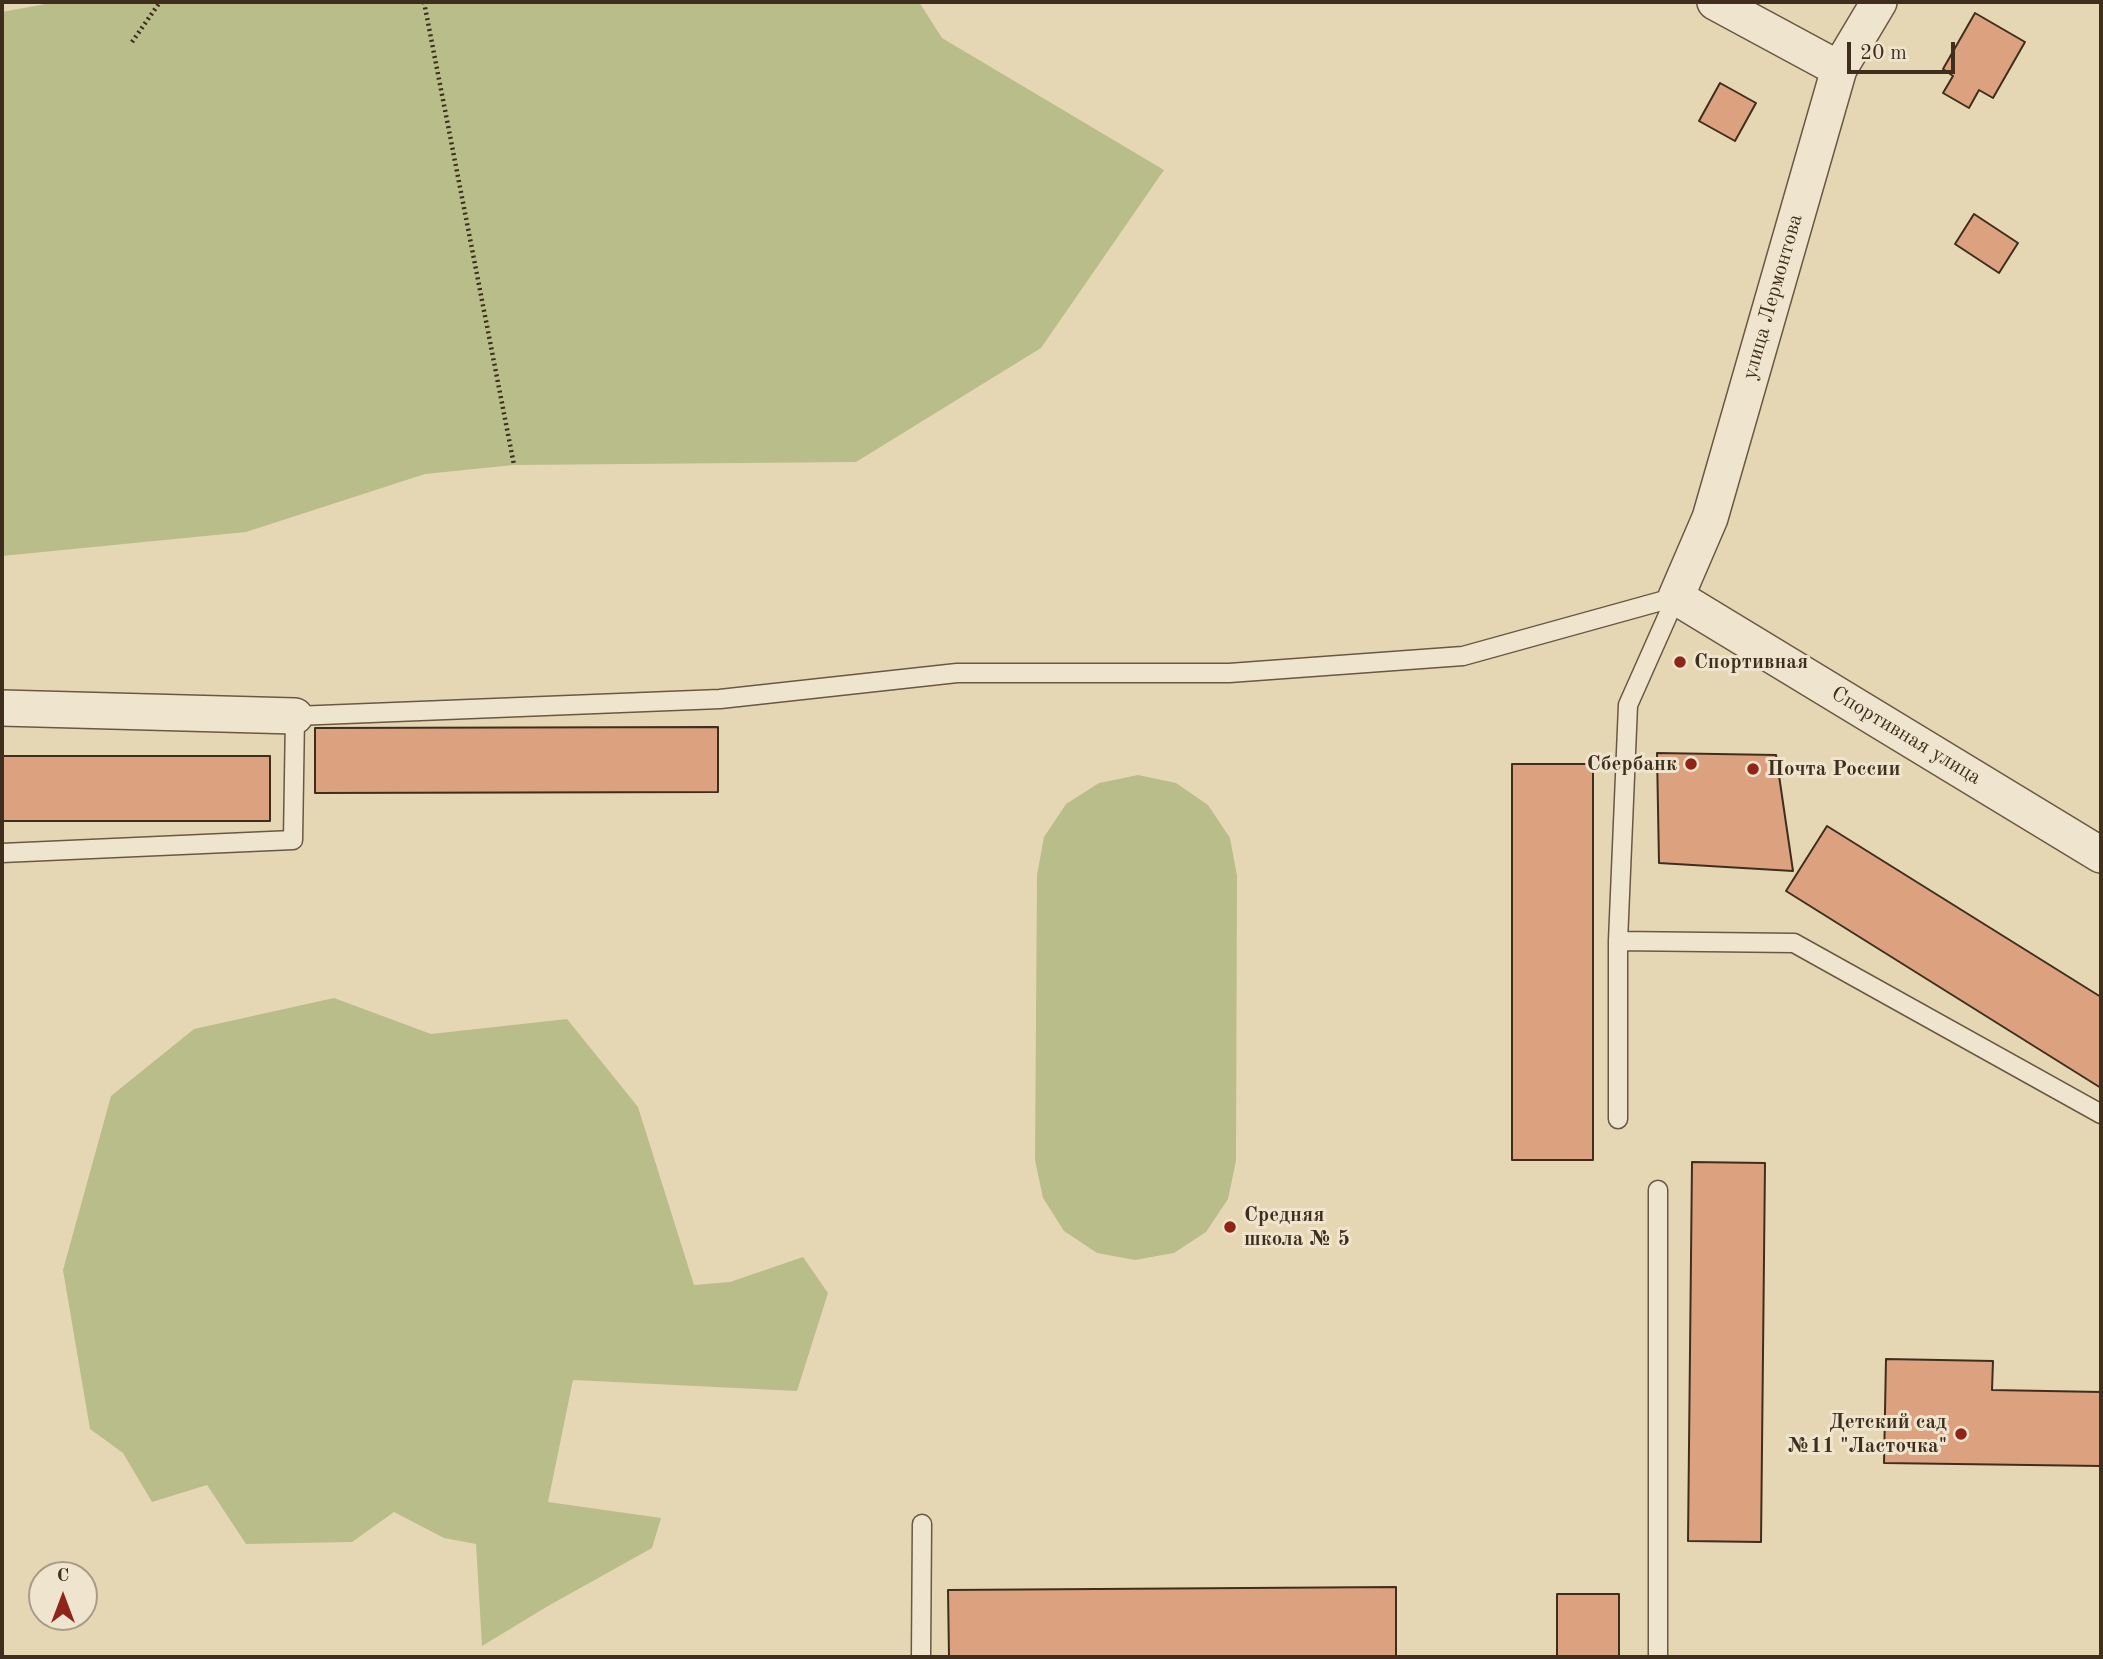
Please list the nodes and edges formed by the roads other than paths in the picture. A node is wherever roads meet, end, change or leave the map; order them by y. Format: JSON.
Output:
{"nodes":[{"id":1,"x":1715,"y":2,"type":"edge"},
{"id":2,"x":1879,"y":2,"type":"edge"},
{"id":3,"x":1839,"y":69,"type":"junction"},
{"id":4,"x":1676,"y":597,"type":"junction"},
{"id":5,"x":2,"y":708,"type":"edge"},
{"id":6,"x":295,"y":716,"type":"junction"},
{"id":7,"x":2,"y":853,"type":"edge"},
{"id":8,"x":2101,"y":855,"type":"edge"},
{"id":9,"x":1618,"y":941,"type":"junction"},
{"id":10,"x":2101,"y":1114,"type":"edge"},
{"id":11,"x":1618,"y":1119,"type":"dead end"},
{"id":12,"x":1658,"y":1191,"type":"dead end"},
{"id":13,"x":922,"y":1524,"type":"dead end"},
{"id":14,"x":921,"y":1657,"type":"edge"},
{"id":15,"x":1658,"y":1657,"type":"edge"}],
"edges":[{"from":1,"to":3,"type":"street"},
{"from":2,"to":3,"type":"street","name":"улица Лермонтова"},
{"from":3,"to":4,"type":"street","name":"улица Лермонтова"},
{"from":4,"to":6,"type":"lane"},
{"from":4,"to":8,"type":"street","name":"Спортивная улица"},
{"from":4,"to":9,"type":"lane"},
{"from":5,"to":6,"type":"street"},
{"from":6,"to":7,"type":"lane"},
{"from":9,"to":10,"type":"lane"},
{"from":9,"to":11,"type":"lane"},
{"from":12,"to":15,"type":"lane"},
{"from":13,"to":14,"type":"lane"}]}
